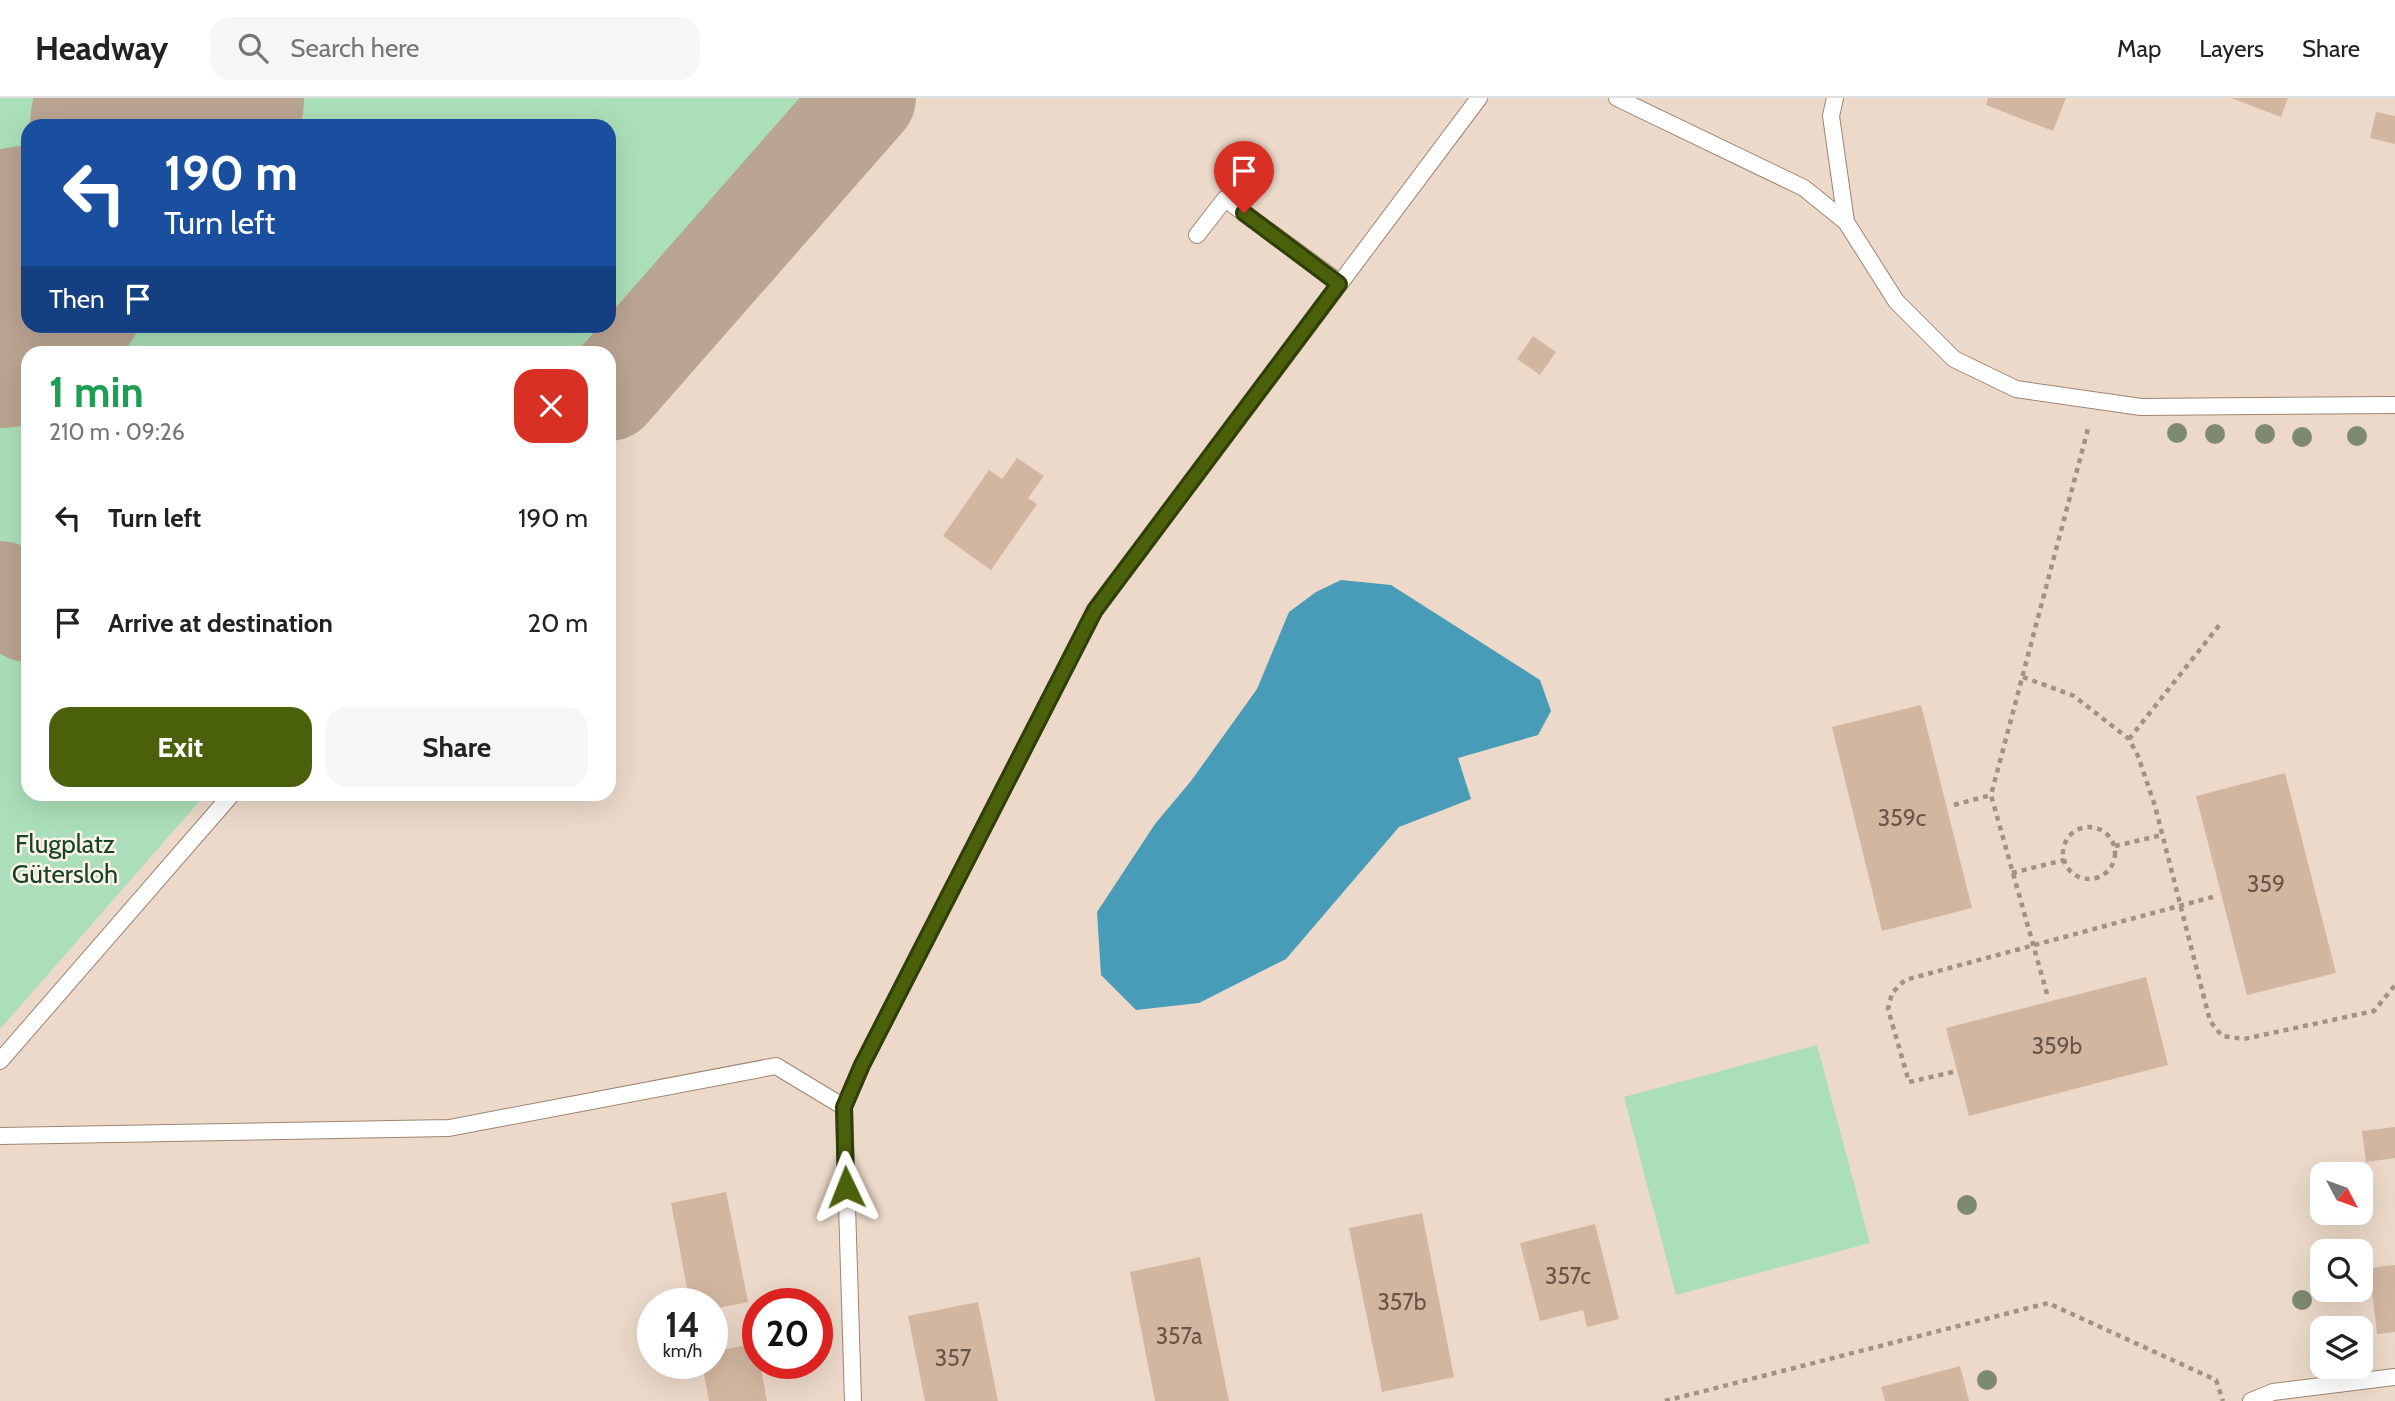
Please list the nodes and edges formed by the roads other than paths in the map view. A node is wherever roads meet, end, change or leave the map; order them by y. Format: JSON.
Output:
{"nodes":[{"id":1,"x":1479,"y":98,"type":"edge"},
{"id":2,"x":1617,"y":98,"type":"edge"},
{"id":3,"x":1835,"y":98,"type":"edge"},
{"id":4,"x":1846,"y":222,"type":"junction"},
{"id":5,"x":1197,"y":235,"type":"dead end"},
{"id":6,"x":1339,"y":284,"type":"junction"},
{"id":7,"x":2395,"y":405,"type":"edge"},
{"id":8,"x":226,"y":801,"type":"edge"},
{"id":9,"x":0,"y":1061,"type":"edge"},
{"id":10,"x":844,"y":1107,"type":"junction"},
{"id":11,"x":0,"y":1136,"type":"edge"},
{"id":12,"x":2395,"y":1377,"type":"edge"},
{"id":13,"x":853,"y":1401,"type":"edge"},
{"id":14,"x":2251,"y":1401,"type":"edge"}],
"edges":[{"from":1,"to":6,"type":"lane"},
{"from":2,"to":4,"type":"lane"},
{"from":3,"to":4,"type":"lane"},
{"from":4,"to":7,"type":"lane"},
{"from":5,"to":6,"type":"lane"},
{"from":6,"to":10,"type":"lane"},
{"from":8,"to":9,"type":"lane"},
{"from":10,"to":11,"type":"lane"},
{"from":10,"to":13,"type":"lane"},
{"from":12,"to":14,"type":"lane"}]}
